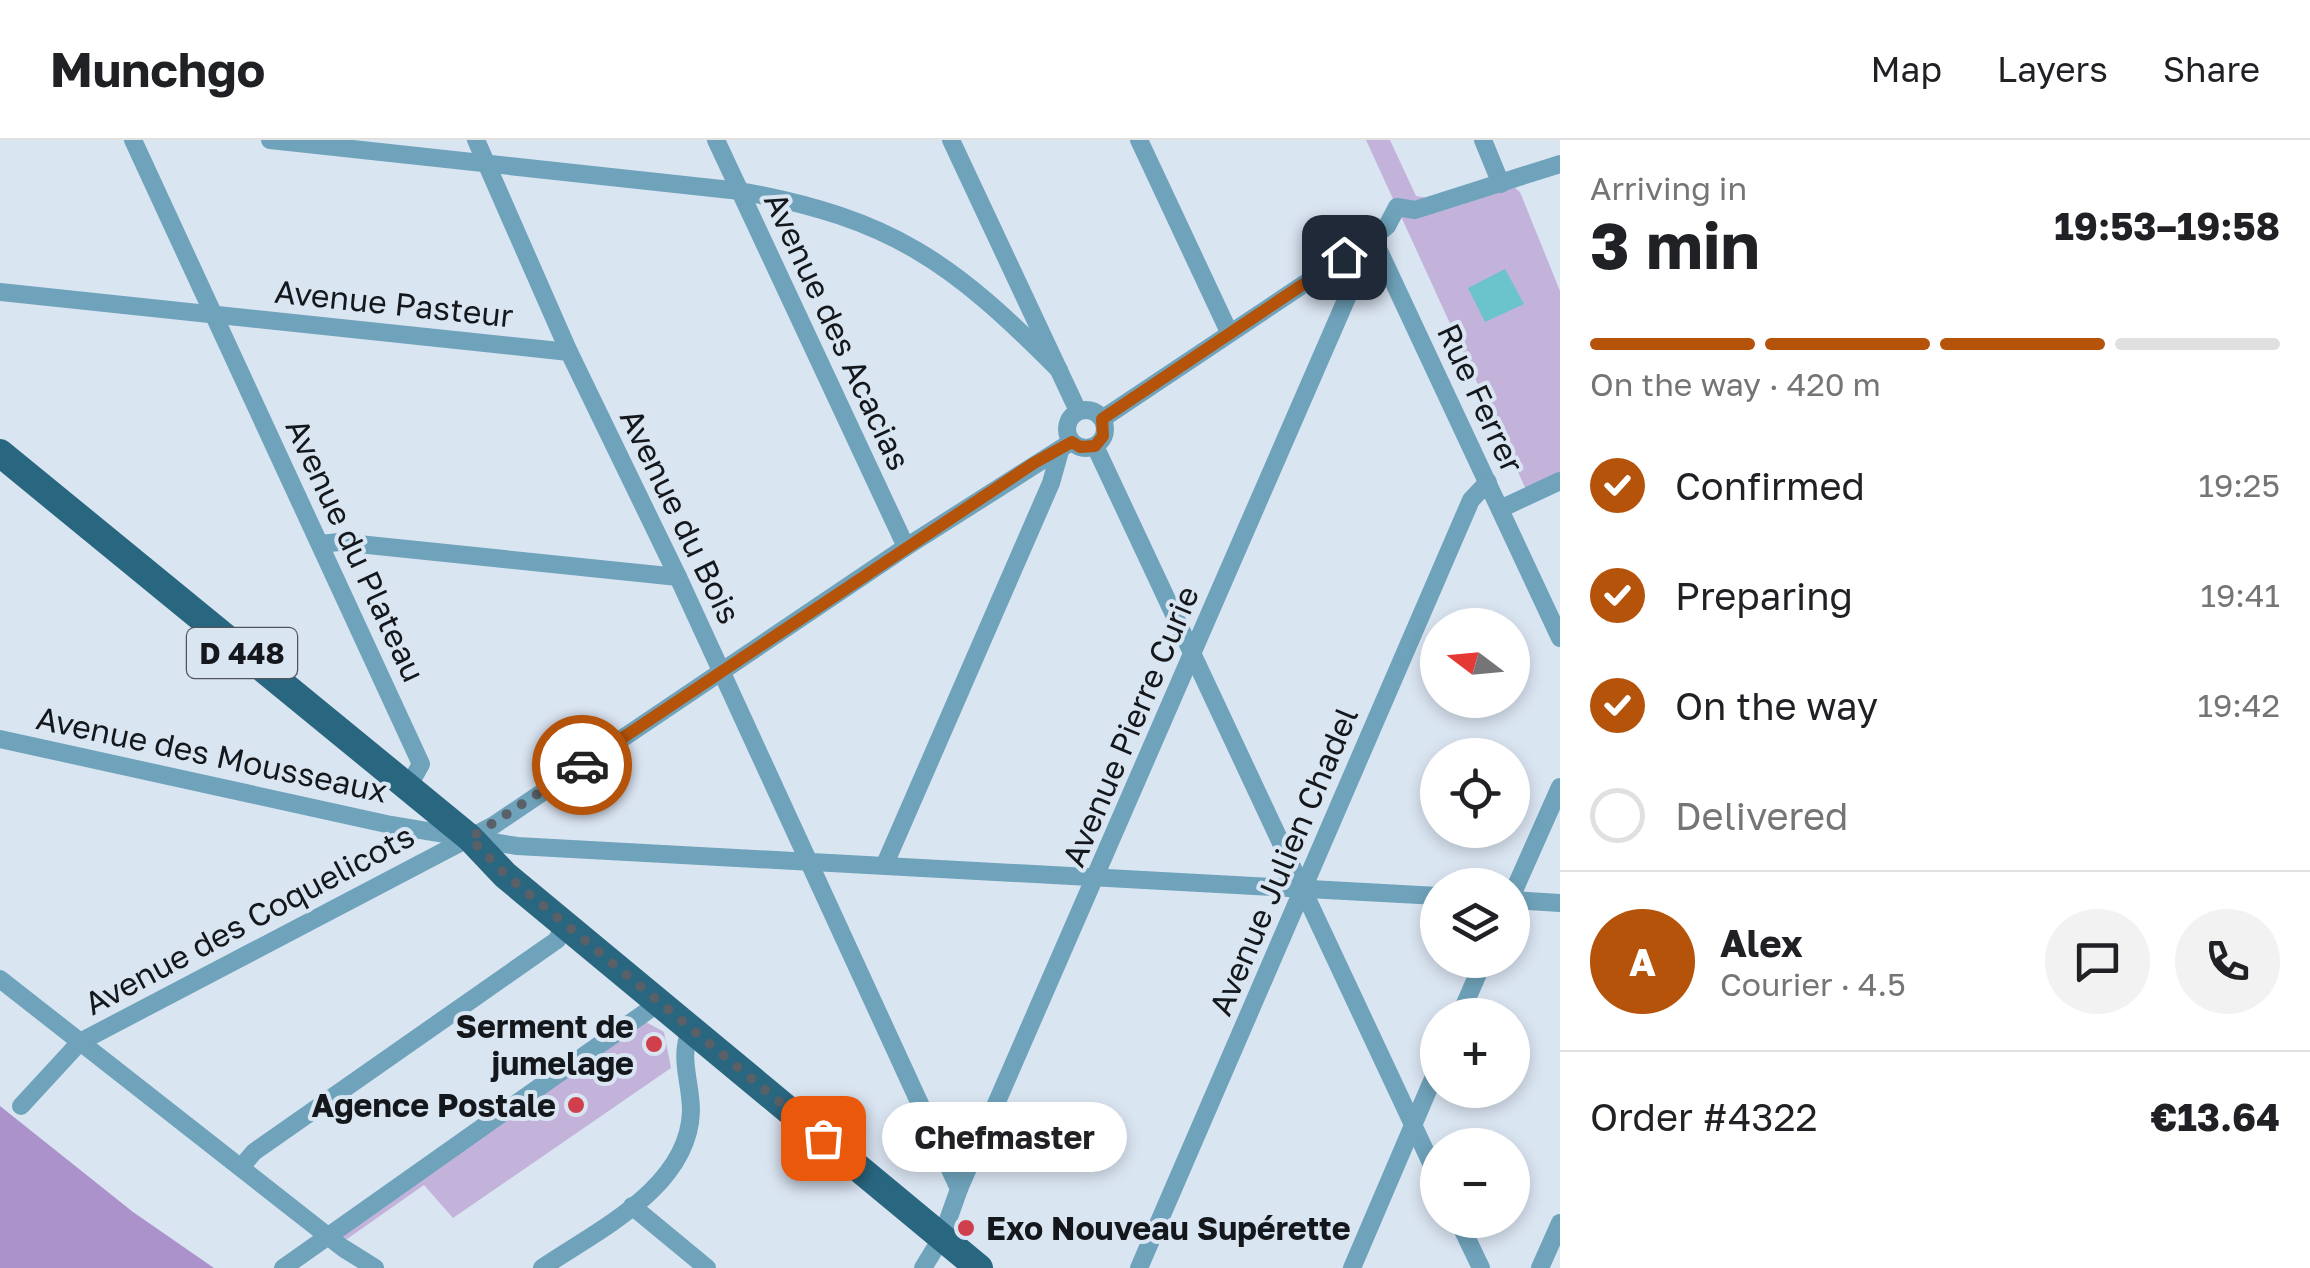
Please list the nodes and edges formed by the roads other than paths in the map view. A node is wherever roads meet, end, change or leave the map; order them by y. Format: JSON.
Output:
{"nodes":[{"id":1,"x":133,"y":140,"type":"edge"},
{"id":2,"x":270,"y":140,"type":"edge"},
{"id":3,"x":476,"y":140,"type":"edge"},
{"id":4,"x":716,"y":140,"type":"edge"},
{"id":5,"x":951,"y":140,"type":"edge"},
{"id":6,"x":1139,"y":140,"type":"edge"},
{"id":7,"x":1483,"y":140,"type":"edge"},
{"id":8,"x":488,"y":162,"type":"junction"},
{"id":9,"x":1560,"y":164,"type":"edge"},
{"id":10,"x":1501,"y":184,"type":"junction"},
{"id":11,"x":740,"y":191,"type":"junction"},
{"id":12,"x":1373,"y":238,"type":"junction"},
{"id":13,"x":0,"y":292,"type":"edge"},
{"id":14,"x":214,"y":314,"type":"junction"},
{"id":15,"x":1229,"y":332,"type":"junction"},
{"id":16,"x":569,"y":352,"type":"junction"},
{"id":17,"x":1059,"y":370,"type":"junction"},
{"id":18,"x":1078,"y":411,"type":"junction"},
{"id":19,"x":1102,"y":419,"type":"junction"},
{"id":20,"x":1066,"y":446,"type":"junction"},
{"id":21,"x":1095,"y":446,"type":"junction"},
{"id":22,"x":5,"y":459,"type":"edge"},
{"id":23,"x":1560,"y":481,"type":"edge"},
{"id":24,"x":1488,"y":482,"type":"junction"},
{"id":25,"x":1500,"y":509,"type":"junction"},
{"id":26,"x":321,"y":544,"type":"junction"},
{"id":27,"x":906,"y":547,"type":"junction"},
{"id":28,"x":678,"y":577,"type":"junction"},
{"id":29,"x":1560,"y":638,"type":"edge"},
{"id":30,"x":1193,"y":654,"type":"junction"},
{"id":31,"x":722,"y":671,"type":"junction"},
{"id":32,"x":0,"y":739,"type":"edge"},
{"id":33,"x":1560,"y":786,"type":"edge"},
{"id":34,"x":407,"y":789,"type":"junction"},
{"id":35,"x":470,"y":838,"type":"junction"},
{"id":36,"x":809,"y":861,"type":"junction"},
{"id":37,"x":885,"y":864,"type":"junction"},
{"id":38,"x":1525,"y":868,"type":"edge"},
{"id":39,"x":1096,"y":878,"type":"junction"},
{"id":40,"x":1304,"y":889,"type":"junction"},
{"id":41,"x":1420,"y":895,"type":"edge"},
{"id":42,"x":1530,"y":899,"type":"edge"},
{"id":43,"x":1560,"y":903,"type":"edge"},
{"id":44,"x":565,"y":922,"type":"junction"},
{"id":45,"x":0,"y":980,"type":"edge"},
{"id":46,"x":660,"y":1002,"type":"junction"},
{"id":47,"x":691,"y":1028,"type":"junction"},
{"id":48,"x":80,"y":1042,"type":"junction"},
{"id":49,"x":21,"y":1106,"type":"dead end"},
{"id":50,"x":1420,"y":1108,"type":"edge"},
{"id":51,"x":1413,"y":1124,"type":"junction"},
{"id":52,"x":1420,"y":1139,"type":"edge"},
{"id":53,"x":242,"y":1166,"type":"junction"},
{"id":54,"x":959,"y":1189,"type":"junction"},
{"id":55,"x":632,"y":1206,"type":"junction"},
{"id":56,"x":1560,"y":1224,"type":"edge"},
{"id":57,"x":328,"y":1236,"type":"junction"},
{"id":58,"x":942,"y":1237,"type":"junction"},
{"id":59,"x":1467,"y":1238,"type":"edge"},
{"id":60,"x":282,"y":1268,"type":"edge"},
{"id":61,"x":375,"y":1268,"type":"edge"},
{"id":62,"x":542,"y":1268,"type":"edge"},
{"id":63,"x":706,"y":1268,"type":"edge"},
{"id":64,"x":923,"y":1268,"type":"edge"},
{"id":65,"x":979,"y":1268,"type":"edge"},
{"id":66,"x":1139,"y":1268,"type":"edge"},
{"id":67,"x":1352,"y":1268,"type":"edge"},
{"id":68,"x":1481,"y":1268,"type":"edge"},
{"id":69,"x":1540,"y":1268,"type":"edge"}],
"edges":[{"from":1,"to":14,"type":"street","name":"Avenue du Plateau"},
{"from":2,"to":8,"type":"street"},
{"from":3,"to":8,"type":"street","name":"Avenue du Bois"},
{"from":4,"to":11,"type":"street","name":"Avenue des Acacias"},
{"from":5,"to":17,"type":"street"},
{"from":6,"to":15,"type":"street"},
{"from":7,"to":10,"type":"street"},
{"from":8,"to":11,"type":"street"},
{"from":8,"to":16,"type":"street","name":"Avenue du Bois"},
{"from":9,"to":10,"type":"street"},
{"from":10,"to":12,"type":"street"},
{"from":11,"to":17,"type":"street"},
{"from":11,"to":27,"type":"street","name":"Avenue des Acacias"},
{"from":12,"to":15,"type":"street"},
{"from":12,"to":24,"type":"street","name":"Rue Ferrer"},
{"from":12,"to":30,"type":"street","name":"Avenue Pierre Curie"},
{"from":13,"to":14,"type":"street","name":"Avenue Pasteur"},
{"from":14,"to":16,"type":"street","name":"Avenue Pasteur"},
{"from":14,"to":26,"type":"street","name":"Avenue du Plateau"},
{"from":15,"to":19,"type":"street"},
{"from":16,"to":28,"type":"street","name":"Avenue du Bois"},
{"from":17,"to":18,"type":"street"},
{"from":18,"to":19,"type":"street"},
{"from":18,"to":20,"type":"street"},
{"from":19,"to":21,"type":"street"},
{"from":20,"to":21,"type":"street"},
{"from":20,"to":27,"type":"street","name":"Avenue des Coquelicots"},
{"from":20,"to":37,"type":"street"},
{"from":21,"to":30,"type":"street"},
{"from":22,"to":34,"type":"main road","number":"D 448"},
{"from":23,"to":25,"type":"street"},
{"from":24,"to":25,"type":"street","name":"Rue Ferrer"},
{"from":24,"to":40,"type":"street","name":"Avenue Julien Chadel"},
{"from":25,"to":29,"type":"street","name":"Rue Ferrer"},
{"from":26,"to":28,"type":"street"},
{"from":26,"to":34,"type":"street","name":"Avenue du Plateau"},
{"from":27,"to":31,"type":"street","name":"Avenue des Coquelicots"},
{"from":28,"to":31,"type":"street","name":"Avenue du Bois"},
{"from":30,"to":39,"type":"street","name":"Avenue Pierre Curie"},
{"from":30,"to":40,"type":"street"},
{"from":31,"to":35,"type":"street","name":"Avenue des Coquelicots"},
{"from":31,"to":36,"type":"street","name":"Avenue du Bois"},
{"from":32,"to":35,"type":"street","name":"Avenue des Mousseaux"},
{"from":33,"to":38,"type":"street"},
{"from":34,"to":35,"type":"main road","number":"D 448"},
{"from":35,"to":36,"type":"street","name":"Avenue des Mousseaux"},
{"from":35,"to":44,"type":"main road","number":"D 448"},
{"from":35,"to":48,"type":"street","name":"Avenue des Coquelicots"},
{"from":36,"to":37,"type":"street","name":"Avenue des Mousseaux"},
{"from":36,"to":54,"type":"street","name":"Avenue du Bois"},
{"from":37,"to":39,"type":"street","name":"Avenue des Mousseaux"},
{"from":39,"to":40,"type":"street","name":"Avenue des Mousseaux"},
{"from":39,"to":54,"type":"street","name":"Avenue Pierre Curie"},
{"from":40,"to":41,"type":"street","name":"Avenue des Mousseaux"},
{"from":40,"to":51,"type":"street"},
{"from":40,"to":66,"type":"street","name":"Avenue Julien Chadel"},
{"from":42,"to":43,"type":"street"},
{"from":44,"to":46,"type":"main road","number":"D 448"},
{"from":44,"to":53,"type":"street"},
{"from":45,"to":48,"type":"street"},
{"from":46,"to":47,"type":"main road","number":"D 448"},
{"from":46,"to":57,"type":"street"},
{"from":47,"to":55,"type":"street"},
{"from":47,"to":58,"type":"main road","number":"D 448"},
{"from":48,"to":49,"type":"street","name":"Avenue des Coquelicots"},
{"from":48,"to":53,"type":"street"},
{"from":50,"to":51,"type":"street"},
{"from":51,"to":52,"type":"street"},
{"from":51,"to":67,"type":"street"},
{"from":53,"to":57,"type":"street"},
{"from":54,"to":58,"type":"street","name":"Avenue Pierre Curie"},
{"from":55,"to":62,"type":"street"},
{"from":55,"to":63,"type":"street"},
{"from":56,"to":69,"type":"street"},
{"from":57,"to":60,"type":"street"},
{"from":57,"to":61,"type":"street"},
{"from":58,"to":64,"type":"street","name":"Avenue Pierre Curie"},
{"from":58,"to":65,"type":"main road","number":"D 448"},
{"from":59,"to":68,"type":"street"}]}
